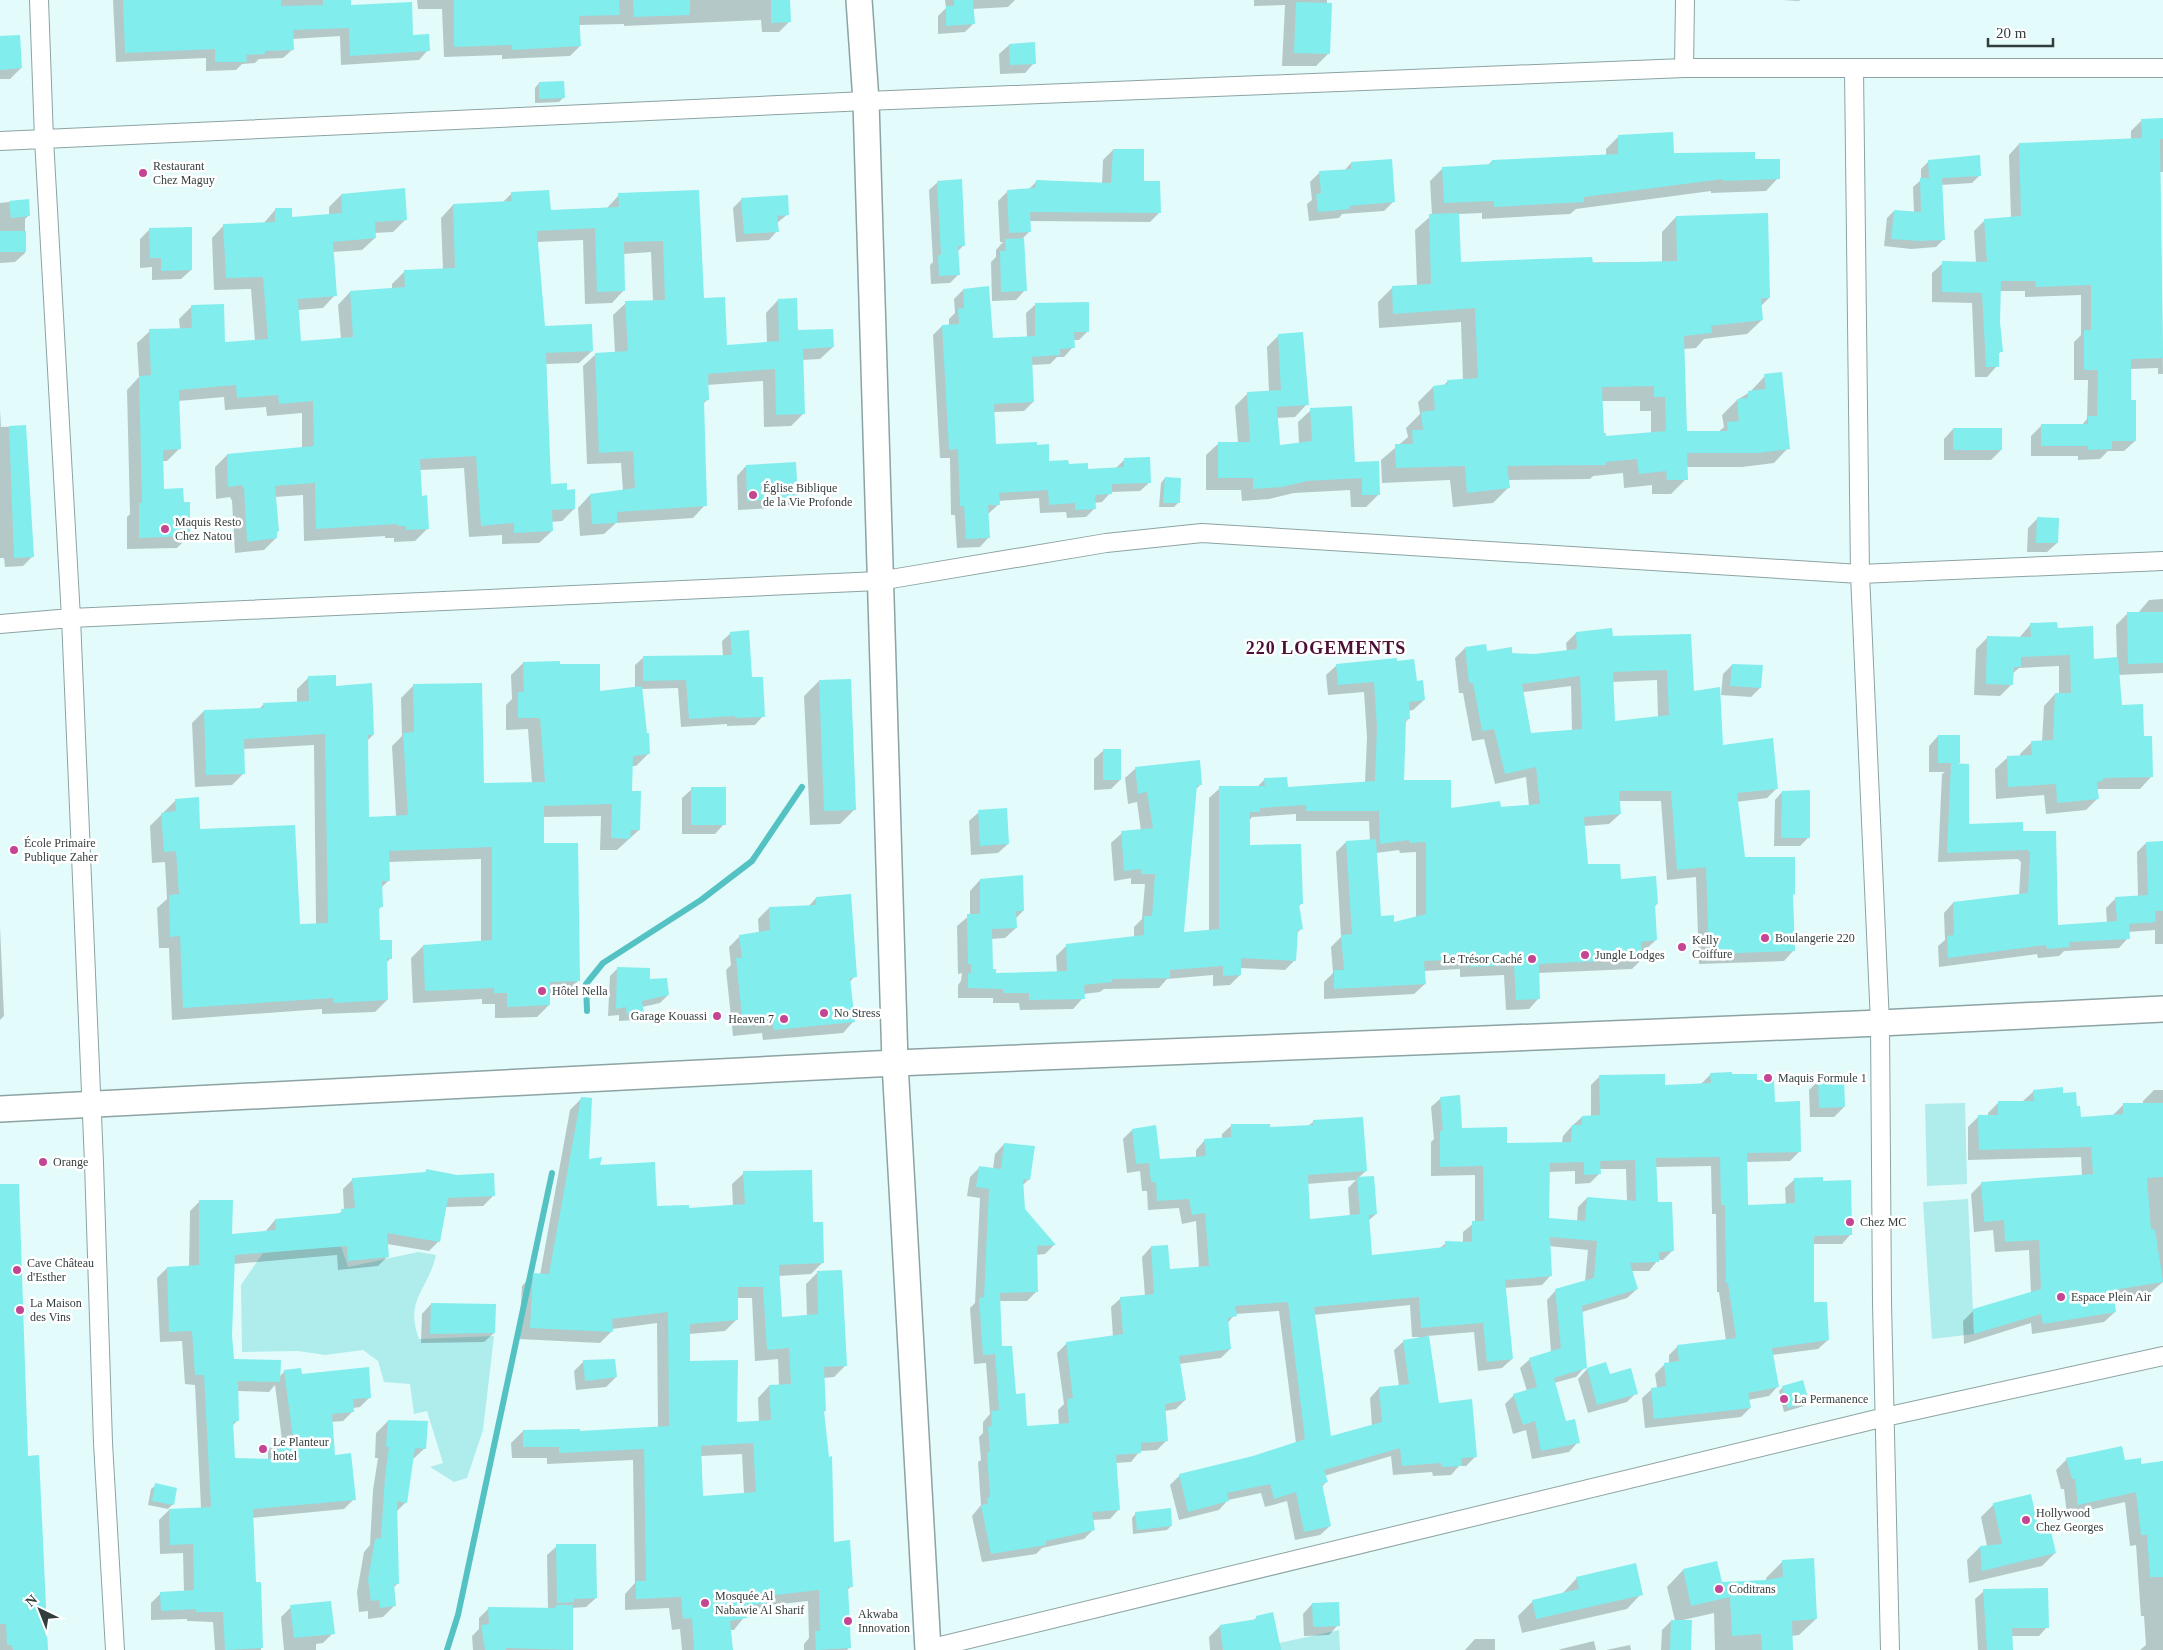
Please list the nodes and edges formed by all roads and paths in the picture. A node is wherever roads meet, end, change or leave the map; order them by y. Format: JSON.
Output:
{"nodes":[{"id":1,"x":39,"y":0,"type":"edge"},
{"id":2,"x":860,"y":0,"type":"edge"},
{"id":3,"x":1685,"y":0,"type":"edge"},
{"id":4,"x":1684,"y":68,"type":"junction"},
{"id":5,"x":2163,"y":68,"type":"edge"},
{"id":6,"x":1854,"y":69,"type":"junction"},
{"id":7,"x":866,"y":101,"type":"junction"},
{"id":8,"x":44,"y":139,"type":"junction"},
{"id":9,"x":0,"y":141,"type":"edge"},
{"id":10,"x":2163,"y":561,"type":"edge"},
{"id":11,"x":1860,"y":574,"type":"junction"},
{"id":12,"x":880,"y":580,"type":"junction"},
{"id":13,"x":71,"y":618,"type":"junction"},
{"id":14,"x":0,"y":624,"type":"edge"},
{"id":15,"x":2163,"y":1009,"type":"edge"},
{"id":16,"x":1880,"y":1023,"type":"junction"},
{"id":17,"x":895,"y":1063,"type":"junction"},
{"id":18,"x":92,"y":1105,"type":"junction"},
{"id":19,"x":0,"y":1109,"type":"edge"},
{"id":20,"x":2163,"y":1356,"type":"edge"},
{"id":21,"x":1885,"y":1417,"type":"junction"},
{"id":22,"x":115,"y":1650,"type":"edge"},
{"id":23,"x":928,"y":1650,"type":"edge"},
{"id":24,"x":1890,"y":1650,"type":"edge"}],
"edges":[{"from":1,"to":8,"type":"street"},
{"from":2,"to":7,"type":"street"},
{"from":3,"to":4,"type":"street"},
{"from":4,"to":6,"type":"street"},
{"from":4,"to":7,"type":"street"},
{"from":5,"to":6,"type":"street"},
{"from":6,"to":11,"type":"street"},
{"from":7,"to":8,"type":"street"},
{"from":7,"to":12,"type":"street"},
{"from":8,"to":9,"type":"street"},
{"from":8,"to":13,"type":"street"},
{"from":10,"to":11,"type":"street"},
{"from":11,"to":12,"type":"street"},
{"from":11,"to":16,"type":"street"},
{"from":12,"to":13,"type":"street"},
{"from":12,"to":17,"type":"street"},
{"from":13,"to":14,"type":"street"},
{"from":13,"to":18,"type":"street"},
{"from":15,"to":16,"type":"street"},
{"from":16,"to":17,"type":"street"},
{"from":16,"to":21,"type":"street"},
{"from":17,"to":18,"type":"street"},
{"from":17,"to":23,"type":"street"},
{"from":18,"to":19,"type":"street"},
{"from":18,"to":22,"type":"street"},
{"from":20,"to":21,"type":"street"},
{"from":21,"to":23,"type":"street"},
{"from":21,"to":24,"type":"street"}]}
